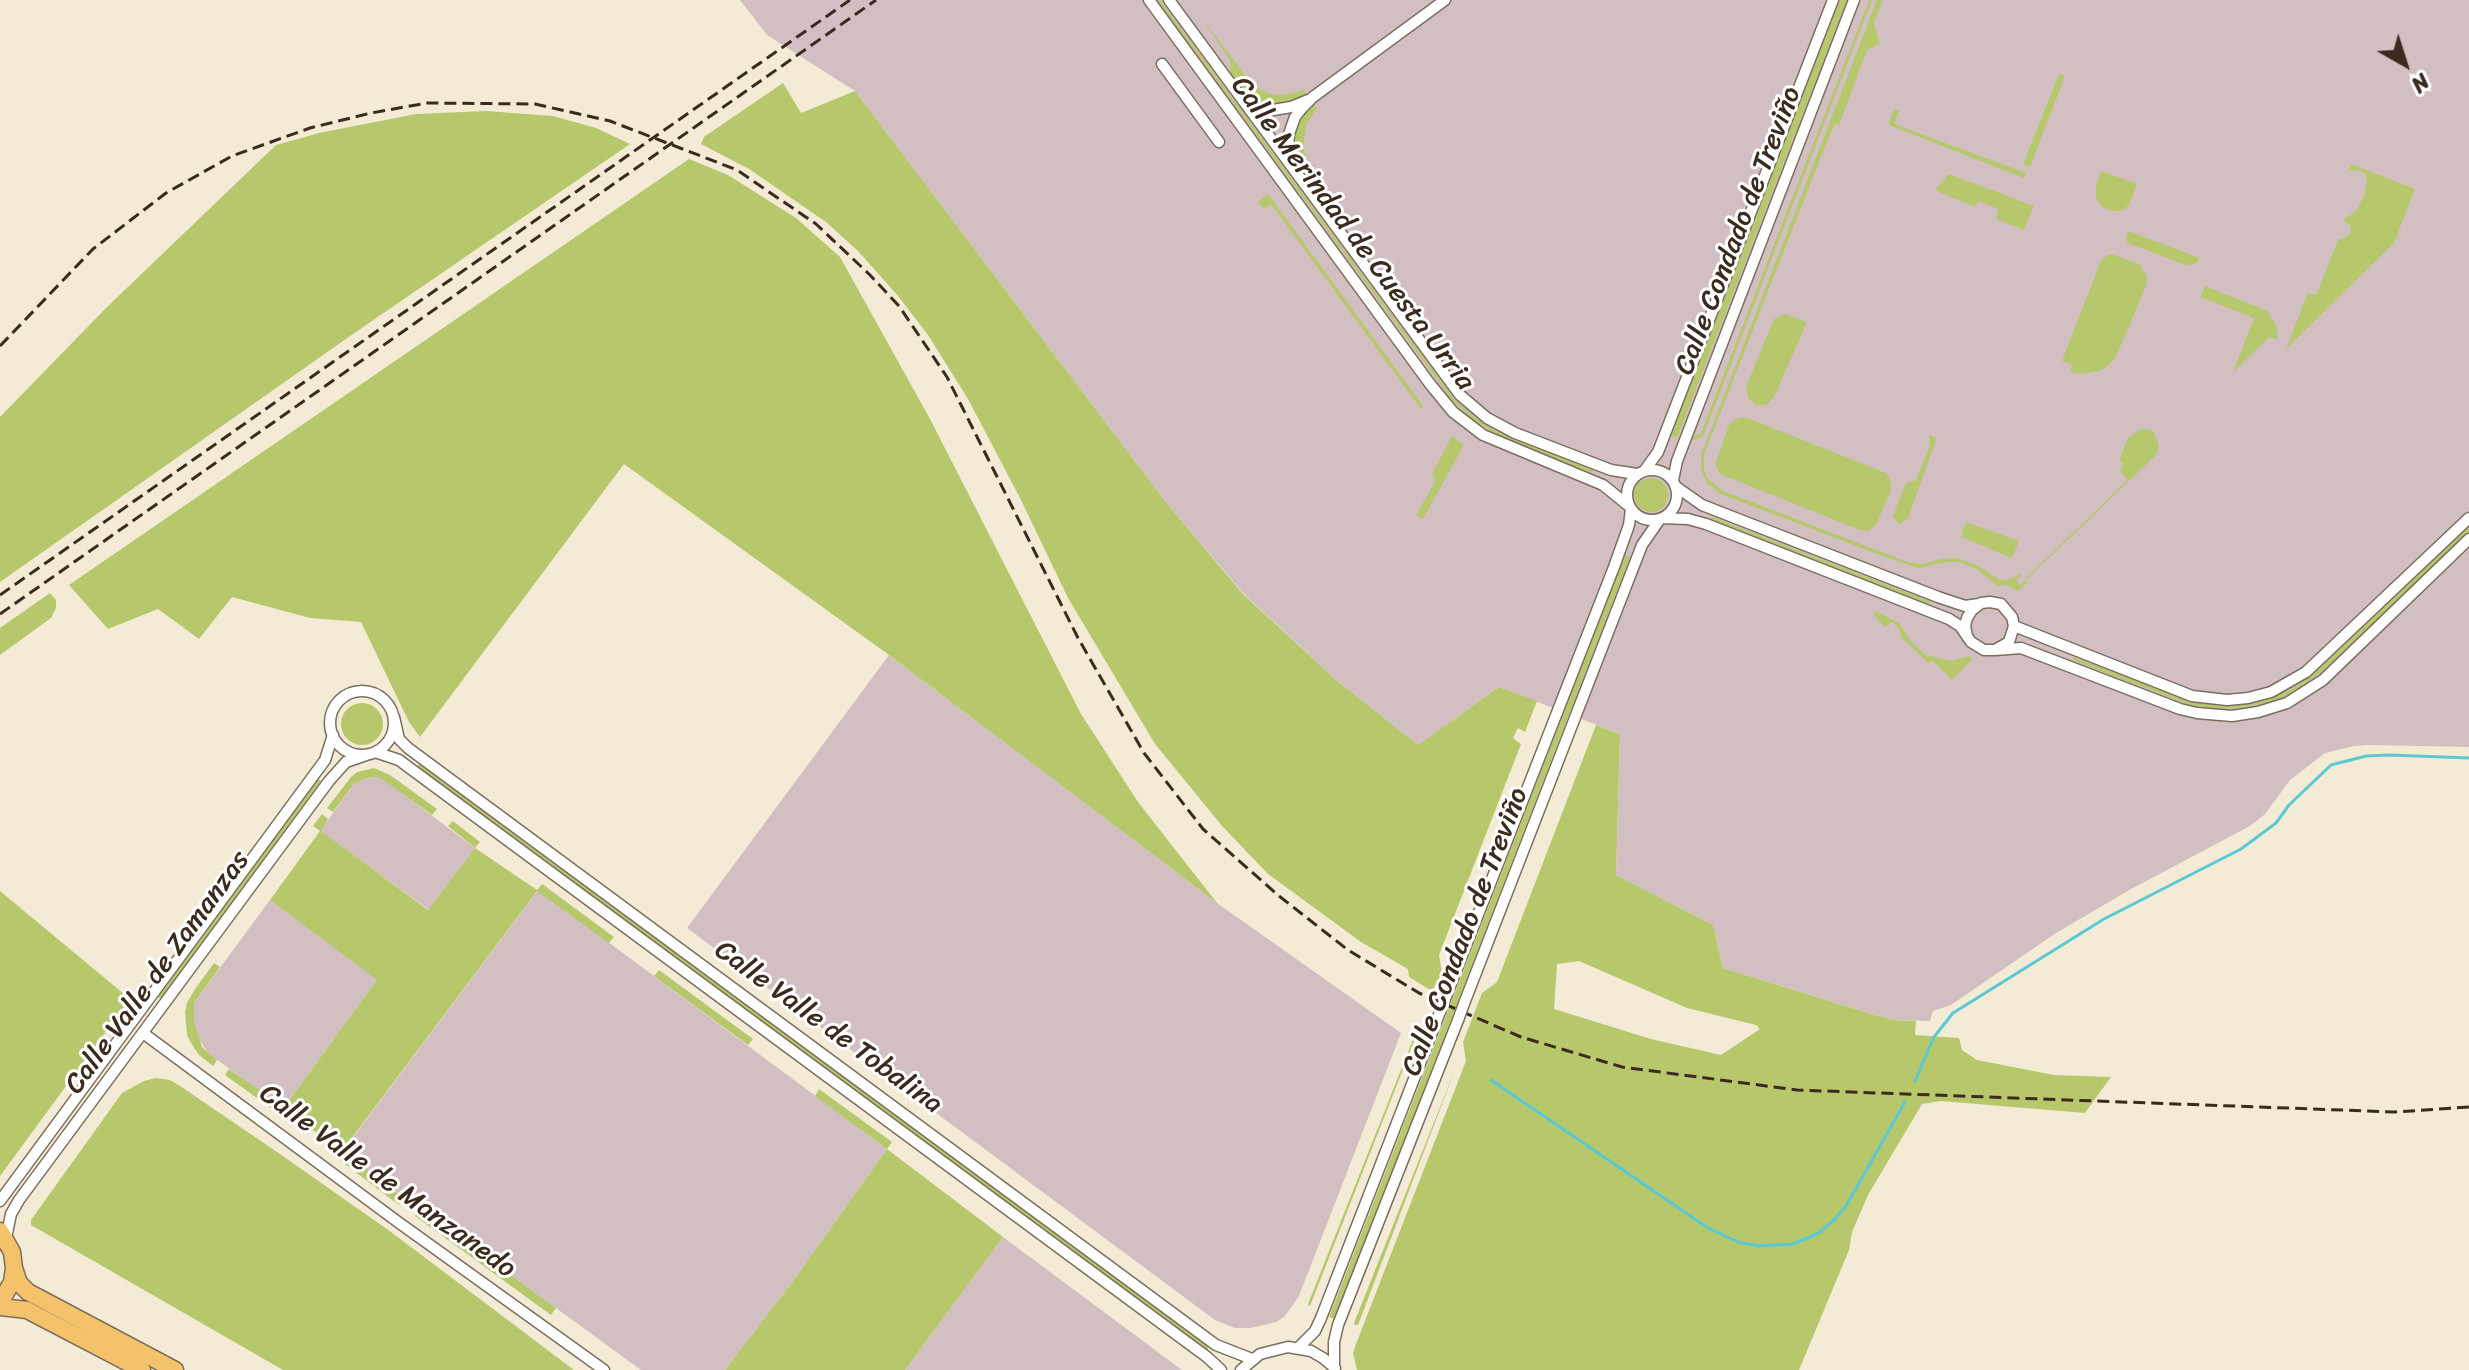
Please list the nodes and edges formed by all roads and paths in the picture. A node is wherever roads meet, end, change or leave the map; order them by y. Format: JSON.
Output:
{"nodes":[{"id":1,"x":1149,"y":0,"type":"edge"},
{"id":2,"x":1169,"y":0,"type":"edge"},
{"id":3,"x":1445,"y":0,"type":"edge"},
{"id":4,"x":1833,"y":0,"type":"edge"},
{"id":5,"x":1854,"y":0,"type":"edge"},
{"id":6,"x":1162,"y":64,"type":"dead end"},
{"id":7,"x":1240,"y":97,"type":"junction"},
{"id":8,"x":1313,"y":97,"type":"junction"},
{"id":9,"x":1219,"y":142,"type":"dead end"},
{"id":10,"x":1297,"y":175,"type":"junction"},
{"id":11,"x":1641,"y":472,"type":"junction"},
{"id":12,"x":1674,"y":483,"type":"junction"},
{"id":13,"x":1630,"y":507,"type":"junction"},
{"id":14,"x":1661,"y":518,"type":"junction"},
{"id":15,"x":2469,"y":518,"type":"edge"},
{"id":16,"x":2469,"y":539,"type":"edge"},
{"id":17,"x":1981,"y":603,"type":"junction"},
{"id":18,"x":2014,"y":626,"type":"junction"},
{"id":19,"x":1967,"y":636,"type":"junction"},
{"id":20,"x":1995,"y":650,"type":"junction"},
{"id":21,"x":394,"y":717,"type":"junction"},
{"id":22,"x":333,"y":735,"type":"junction"},
{"id":23,"x":372,"y":753,"type":"junction"},
{"id":24,"x":143,"y":1033,"type":"junction"},
{"id":25,"x":0,"y":1201,"type":"edge"},
{"id":26,"x":3,"y":1234,"type":"edge"},
{"id":27,"x":14,"y":1268,"type":"junction"},
{"id":28,"x":0,"y":1305,"type":"edge"},
{"id":29,"x":1298,"y":1348,"type":"junction"},
{"id":30,"x":1252,"y":1359,"type":"junction"},
{"id":31,"x":1335,"y":1368,"type":"edge"},
{"id":32,"x":142,"y":1370,"type":"edge"},
{"id":33,"x":175,"y":1370,"type":"edge"},
{"id":34,"x":604,"y":1370,"type":"edge"},
{"id":35,"x":1221,"y":1370,"type":"edge"},
{"id":36,"x":1241,"y":1370,"type":"edge"}],
"edges":[{"from":1,"to":13,"type":"street","name":"Calle Merindad de Cuesta Urria"},
{"from":2,"to":7,"type":"street","name":"Calle Merindad de Cuesta Urria"},
{"from":3,"to":8,"type":"street"},
{"from":4,"to":11,"type":"street","name":"Calle Condado de Treviño"},
{"from":5,"to":12,"type":"street","name":"Calle Condado de Treviño"},
{"from":6,"to":9,"type":"street"},
{"from":7,"to":8,"type":"street"},
{"from":7,"to":10,"type":"street","name":"Calle Merindad de Cuesta Urria"},
{"from":8,"to":10,"type":"street"},
{"from":10,"to":11,"type":"street","name":"Calle Merindad de Cuesta Urria"},
{"from":11,"to":12,"type":"street"},
{"from":11,"to":13,"type":"street"},
{"from":12,"to":14,"type":"street"},
{"from":12,"to":17,"type":"street"},
{"from":13,"to":14,"type":"street"},
{"from":13,"to":29,"type":"street","name":"Calle Condado de Treviño","bridge":true},
{"from":14,"to":19,"type":"street"},
{"from":14,"to":31,"type":"street","name":"Calle Condado de Treviño","bridge":true},
{"from":15,"to":18,"type":"street"},
{"from":16,"to":20,"type":"street"},
{"from":17,"to":18,"type":"street"},
{"from":17,"to":19,"type":"street"},
{"from":18,"to":20,"type":"street"},
{"from":19,"to":20,"type":"street"},
{"from":21,"to":22,"type":"street"},
{"from":21,"to":23,"type":"street"},
{"from":21,"to":30,"type":"street","name":"Calle Valle de Tobalina"},
{"from":22,"to":23,"type":"street"},
{"from":22,"to":25,"type":"street","name":"Calle Valle de Zamanzas"},
{"from":23,"to":24,"type":"street","name":"Calle Valle de Zamanzas"},
{"from":23,"to":35,"type":"street","name":"Calle Valle de Tobalina"},
{"from":24,"to":26,"type":"street","name":"Calle Valle de Zamanzas"},
{"from":24,"to":34,"type":"street","name":"Calle Valle de Manzanedo"},
{"from":26,"to":27,"type":"main road"},
{"from":27,"to":28,"type":"main road"},
{"from":27,"to":33,"type":"main road"},
{"from":28,"to":32,"type":"main road"},
{"from":29,"to":30,"type":"street"},
{"from":29,"to":31,"type":"street"},
{"from":30,"to":36,"type":"street"}]}
